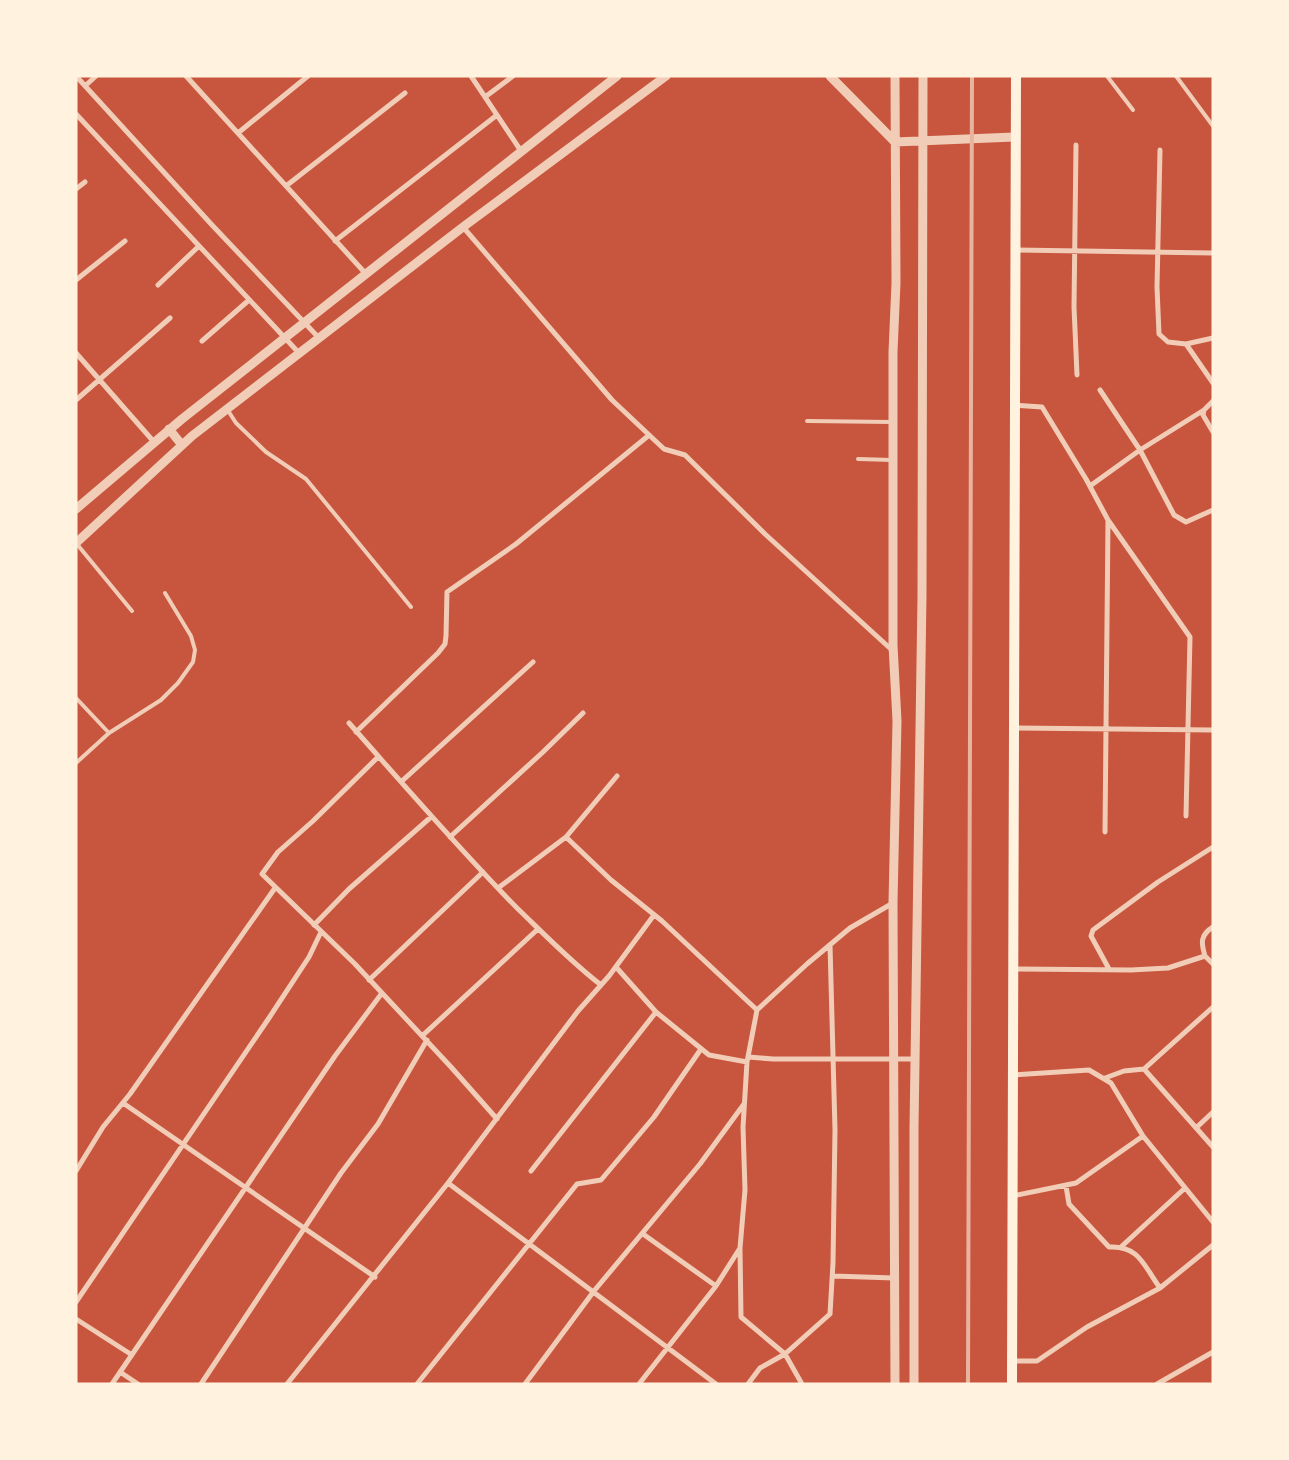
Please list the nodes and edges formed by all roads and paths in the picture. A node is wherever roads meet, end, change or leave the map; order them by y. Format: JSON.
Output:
{"nodes":[{"id":1,"x":96,"y":76,"type":"edge"},
{"id":2,"x":308,"y":76,"type":"edge"},
{"id":3,"x":471,"y":76,"type":"edge"},
{"id":4,"x":512,"y":76,"type":"edge"},
{"id":5,"x":617,"y":76,"type":"edge"},
{"id":6,"x":666,"y":76,"type":"edge"},
{"id":7,"x":830,"y":76,"type":"edge"},
{"id":8,"x":895,"y":76,"type":"edge"},
{"id":9,"x":923,"y":76,"type":"edge"},
{"id":10,"x":1016,"y":76,"type":"edge"},
{"id":11,"x":1107,"y":76,"type":"edge"},
{"id":12,"x":1176,"y":76,"type":"edge"},
{"id":13,"x":76,"y":77,"type":"edge"},
{"id":14,"x":188,"y":77,"type":"edge"},
{"id":15,"x":84,"y":86,"type":"junction"},
{"id":16,"x":405,"y":93,"type":"dead end"},
{"id":17,"x":485,"y":98,"type":"junction"},
{"id":18,"x":1133,"y":110,"type":"dead end"},
{"id":19,"x":76,"y":114,"type":"edge"},
{"id":20,"x":497,"y":115,"type":"junction"},
{"id":21,"x":1213,"y":126,"type":"edge"},
{"id":22,"x":238,"y":133,"type":"junction"},
{"id":23,"x":1014,"y":138,"type":"junction"},
{"id":24,"x":923,"y":140,"type":"junction"},
{"id":25,"x":895,"y":142,"type":"junction"},
{"id":26,"x":1076,"y":145,"type":"dead end"},
{"id":27,"x":1160,"y":150,"type":"dead end"},
{"id":28,"x":521,"y":152,"type":"junction"},
{"id":29,"x":85,"y":182,"type":"dead end"},
{"id":30,"x":286,"y":186,"type":"junction"},
{"id":31,"x":76,"y":189,"type":"edge"},
{"id":32,"x":463,"y":227,"type":"junction"},
{"id":33,"x":335,"y":240,"type":"junction"},
{"id":34,"x":125,"y":241,"type":"dead end"},
{"id":35,"x":199,"y":246,"type":"junction"},
{"id":36,"x":1014,"y":250,"type":"junction"},
{"id":37,"x":1074,"y":251,"type":"junction"},
{"id":38,"x":1157,"y":252,"type":"junction"},
{"id":39,"x":1213,"y":253,"type":"edge"},
{"id":40,"x":366,"y":274,"type":"junction"},
{"id":41,"x":76,"y":280,"type":"edge"},
{"id":42,"x":158,"y":285,"type":"dead end"},
{"id":43,"x":249,"y":300,"type":"junction"},
{"id":44,"x":170,"y":318,"type":"dead end"},
{"id":45,"x":305,"y":322,"type":"junction"},
{"id":46,"x":286,"y":338,"type":"junction"},
{"id":47,"x":320,"y":338,"type":"junction"},
{"id":48,"x":1213,"y":338,"type":"edge"},
{"id":49,"x":202,"y":341,"type":"dead end"},
{"id":50,"x":1186,"y":344,"type":"junction"},
{"id":51,"x":76,"y":353,"type":"edge"},
{"id":52,"x":299,"y":353,"type":"junction"},
{"id":53,"x":1078,"y":375,"type":"dead end"},
{"id":54,"x":99,"y":379,"type":"junction"},
{"id":55,"x":1213,"y":383,"type":"edge"},
{"id":56,"x":1100,"y":390,"type":"dead end"},
{"id":57,"x":76,"y":400,"type":"edge"},
{"id":58,"x":1213,"y":401,"type":"edge"},
{"id":59,"x":1014,"y":405,"type":"junction"},
{"id":60,"x":227,"y":409,"type":"junction"},
{"id":61,"x":1204,"y":410,"type":"junction"},
{"id":62,"x":807,"y":421,"type":"dead end"},
{"id":63,"x":894,"y":422,"type":"junction"},
{"id":64,"x":169,"y":429,"type":"junction"},
{"id":65,"x":1213,"y":432,"type":"edge"},
{"id":66,"x":648,"y":436,"type":"junction"},
{"id":67,"x":154,"y":442,"type":"junction"},
{"id":68,"x":182,"y":445,"type":"junction"},
{"id":69,"x":1140,"y":450,"type":"junction"},
{"id":70,"x":858,"y":459,"type":"dead end"},
{"id":71,"x":894,"y":460,"type":"junction"},
{"id":72,"x":1090,"y":486,"type":"junction"},
{"id":73,"x":76,"y":509,"type":"edge"},
{"id":74,"x":1213,"y":510,"type":"edge"},
{"id":75,"x":1108,"y":520,"type":"junction"},
{"id":76,"x":76,"y":543,"type":"edge"},
{"id":77,"x":165,"y":593,"type":"dead end"},
{"id":78,"x":411,"y":608,"type":"dead end"},
{"id":79,"x":132,"y":611,"type":"dead end"},
{"id":80,"x":893,"y":651,"type":"junction"},
{"id":81,"x":533,"y":662,"type":"dead end"},
{"id":82,"x":76,"y":698,"type":"edge"},
{"id":83,"x":583,"y":713,"type":"dead end"},
{"id":84,"x":348,"y":723,"type":"dead end"},
{"id":85,"x":1013,"y":728,"type":"junction"},
{"id":86,"x":1105,"y":730,"type":"junction"},
{"id":87,"x":1213,"y":730,"type":"edge"},
{"id":88,"x":1188,"y":731,"type":"junction"},
{"id":89,"x":356,"y":732,"type":"junction"},
{"id":90,"x":109,"y":733,"type":"junction"},
{"id":91,"x":377,"y":758,"type":"junction"},
{"id":92,"x":76,"y":763,"type":"edge"},
{"id":93,"x":617,"y":776,"type":"dead end"},
{"id":94,"x":402,"y":781,"type":"junction"},
{"id":95,"x":1186,"y":816,"type":"dead end"},
{"id":96,"x":431,"y":817,"type":"junction"},
{"id":97,"x":1105,"y":832,"type":"dead end"},
{"id":98,"x":450,"y":837,"type":"junction"},
{"id":99,"x":566,"y":837,"type":"junction"},
{"id":100,"x":1213,"y":847,"type":"edge"},
{"id":101,"x":483,"y":872,"type":"junction"},
{"id":102,"x":275,"y":888,"type":"junction"},
{"id":103,"x":498,"y":888,"type":"junction"},
{"id":104,"x":892,"y":903,"type":"junction"},
{"id":105,"x":654,"y":915,"type":"junction"},
{"id":106,"x":314,"y":925,"type":"junction"},
{"id":107,"x":1213,"y":927,"type":"edge"},
{"id":108,"x":538,"y":928,"type":"junction"},
{"id":109,"x":321,"y":932,"type":"junction"},
{"id":110,"x":830,"y":945,"type":"junction"},
{"id":111,"x":1205,"y":956,"type":"junction"},
{"id":112,"x":1213,"y":964,"type":"edge"},
{"id":113,"x":616,"y":967,"type":"junction"},
{"id":114,"x":1109,"y":969,"type":"junction"},
{"id":115,"x":1012,"y":970,"type":"junction"},
{"id":116,"x":369,"y":980,"type":"junction"},
{"id":117,"x":601,"y":985,"type":"junction"},
{"id":118,"x":382,"y":993,"type":"junction"},
{"id":119,"x":1213,"y":1007,"type":"edge"},
{"id":120,"x":757,"y":1010,"type":"junction"},
{"id":121,"x":656,"y":1012,"type":"junction"},
{"id":122,"x":422,"y":1036,"type":"junction"},
{"id":123,"x":427,"y":1040,"type":"junction"},
{"id":124,"x":702,"y":1049,"type":"junction"},
{"id":125,"x":894,"y":1057,"type":"junction"},
{"id":126,"x":914,"y":1058,"type":"junction"},
{"id":127,"x":747,"y":1059,"type":"junction"},
{"id":128,"x":832,"y":1059,"type":"junction"},
{"id":129,"x":1144,"y":1069,"type":"junction"},
{"id":130,"x":1012,"y":1075,"type":"junction"},
{"id":131,"x":1105,"y":1078,"type":"junction"},
{"id":132,"x":123,"y":1103,"type":"junction"},
{"id":133,"x":744,"y":1103,"type":"junction"},
{"id":134,"x":1213,"y":1112,"type":"edge"},
{"id":135,"x":496,"y":1119,"type":"junction"},
{"id":136,"x":1196,"y":1128,"type":"junction"},
{"id":137,"x":1143,"y":1136,"type":"junction"},
{"id":138,"x":183,"y":1145,"type":"junction"},
{"id":139,"x":1213,"y":1147,"type":"edge"},
{"id":140,"x":76,"y":1171,"type":"edge"},
{"id":141,"x":532,"y":1171,"type":"dead end"},
{"id":142,"x":448,"y":1183,"type":"junction"},
{"id":143,"x":1066,"y":1186,"type":"junction"},
{"id":144,"x":244,"y":1188,"type":"junction"},
{"id":145,"x":1185,"y":1188,"type":"junction"},
{"id":146,"x":1012,"y":1196,"type":"junction"},
{"id":147,"x":1213,"y":1222,"type":"edge"},
{"id":148,"x":304,"y":1229,"type":"junction"},
{"id":149,"x":643,"y":1234,"type":"junction"},
{"id":150,"x":530,"y":1244,"type":"junction"},
{"id":151,"x":1213,"y":1245,"type":"edge"},
{"id":152,"x":1122,"y":1246,"type":"junction"},
{"id":153,"x":740,"y":1248,"type":"junction"},
{"id":154,"x":833,"y":1276,"type":"junction"},
{"id":155,"x":375,"y":1277,"type":"junction"},
{"id":156,"x":894,"y":1278,"type":"junction"},
{"id":157,"x":716,"y":1286,"type":"junction"},
{"id":158,"x":1160,"y":1288,"type":"junction"},
{"id":159,"x":594,"y":1291,"type":"junction"},
{"id":160,"x":76,"y":1302,"type":"edge"},
{"id":161,"x":76,"y":1319,"type":"edge"},
{"id":162,"x":667,"y":1348,"type":"junction"},
{"id":163,"x":1213,"y":1352,"type":"edge"},
{"id":164,"x":785,"y":1354,"type":"junction"},
{"id":165,"x":132,"y":1355,"type":"junction"},
{"id":166,"x":1012,"y":1361,"type":"junction"},
{"id":167,"x":120,"y":1372,"type":"junction"},
{"id":168,"x":112,"y":1384,"type":"edge"},
{"id":169,"x":138,"y":1384,"type":"edge"},
{"id":170,"x":201,"y":1384,"type":"edge"},
{"id":171,"x":287,"y":1384,"type":"edge"},
{"id":172,"x":418,"y":1384,"type":"edge"},
{"id":173,"x":524,"y":1384,"type":"edge"},
{"id":174,"x":639,"y":1384,"type":"edge"},
{"id":175,"x":716,"y":1384,"type":"edge"},
{"id":176,"x":748,"y":1384,"type":"edge"},
{"id":177,"x":802,"y":1384,"type":"edge"},
{"id":178,"x":895,"y":1384,"type":"edge"},
{"id":179,"x":914,"y":1384,"type":"edge"},
{"id":180,"x":1012,"y":1384,"type":"edge"},
{"id":181,"x":1157,"y":1384,"type":"edge"}],
"edges":[{"from":1,"to":15,"type":"street"},
{"from":2,"to":22,"type":"street"},
{"from":3,"to":17,"type":"street"},
{"from":4,"to":17,"type":"street"},
{"from":5,"to":28,"type":"street"},
{"from":6,"to":32,"type":"street"},
{"from":7,"to":25,"type":"street"},
{"from":8,"to":25,"type":"street"},
{"from":9,"to":24,"type":"street"},
{"from":10,"to":23,"type":"main road"},
{"from":11,"to":18,"type":"lane"},
{"from":12,"to":21,"type":"lane"},
{"from":13,"to":15,"type":"street"},
{"from":14,"to":22,"type":"street"},
{"from":15,"to":45,"type":"street"},
{"from":16,"to":30,"type":"street"},
{"from":17,"to":20,"type":"street"},
{"from":19,"to":35,"type":"street"},
{"from":20,"to":28,"type":"street"},
{"from":20,"to":33,"type":"street"},
{"from":22,"to":30,"type":"street"},
{"from":23,"to":24,"type":"street"},
{"from":23,"to":36,"type":"main road"},
{"from":24,"to":25,"type":"street"},
{"from":24,"to":126,"type":"street"},
{"from":25,"to":63,"type":"street"},
{"from":26,"to":37,"type":"street"},
{"from":27,"to":38,"type":"street"},
{"from":28,"to":40,"type":"street"},
{"from":29,"to":31,"type":"street"},
{"from":30,"to":33,"type":"street"},
{"from":32,"to":47,"type":"street"},
{"from":32,"to":66,"type":"street"},
{"from":33,"to":40,"type":"street"},
{"from":34,"to":41,"type":"street"},
{"from":35,"to":42,"type":"street"},
{"from":35,"to":43,"type":"street"},
{"from":36,"to":37,"type":"street"},
{"from":36,"to":59,"type":"main road"},
{"from":37,"to":38,"type":"street"},
{"from":37,"to":53,"type":"street"},
{"from":38,"to":39,"type":"street"},
{"from":38,"to":50,"type":"street"},
{"from":40,"to":45,"type":"street"},
{"from":43,"to":46,"type":"street"},
{"from":43,"to":49,"type":"street"},
{"from":44,"to":54,"type":"street"},
{"from":45,"to":46,"type":"street"},
{"from":45,"to":47,"type":"street"},
{"from":46,"to":52,"type":"street"},
{"from":46,"to":64,"type":"street"},
{"from":47,"to":52,"type":"street"},
{"from":48,"to":50,"type":"street"},
{"from":50,"to":55,"type":"street"},
{"from":51,"to":54,"type":"street"},
{"from":52,"to":60,"type":"street"},
{"from":54,"to":57,"type":"street"},
{"from":54,"to":67,"type":"street"},
{"from":56,"to":69,"type":"street"},
{"from":58,"to":61,"type":"street"},
{"from":59,"to":72,"type":"street"},
{"from":59,"to":85,"type":"main road"},
{"from":60,"to":68,"type":"street"},
{"from":60,"to":78,"type":"lane"},
{"from":61,"to":65,"type":"street"},
{"from":61,"to":69,"type":"street"},
{"from":62,"to":63,"type":"lane"},
{"from":63,"to":71,"type":"street"},
{"from":64,"to":67,"type":"street"},
{"from":64,"to":68,"type":"street"},
{"from":66,"to":80,"type":"street"},
{"from":66,"to":89,"type":"street"},
{"from":67,"to":73,"type":"street"},
{"from":68,"to":76,"type":"street"},
{"from":69,"to":72,"type":"street"},
{"from":69,"to":74,"type":"street"},
{"from":70,"to":71,"type":"lane"},
{"from":71,"to":80,"type":"street"},
{"from":72,"to":75,"type":"street"},
{"from":75,"to":86,"type":"street"},
{"from":75,"to":88,"type":"street"},
{"from":76,"to":79,"type":"lane"},
{"from":77,"to":90,"type":"lane"},
{"from":80,"to":104,"type":"street"},
{"from":81,"to":94,"type":"street"},
{"from":82,"to":90,"type":"lane"},
{"from":83,"to":98,"type":"street"},
{"from":84,"to":89,"type":"street"},
{"from":85,"to":86,"type":"street"},
{"from":85,"to":115,"type":"main road"},
{"from":86,"to":88,"type":"street"},
{"from":86,"to":97,"type":"street"},
{"from":87,"to":88,"type":"street"},
{"from":88,"to":95,"type":"street"},
{"from":89,"to":91,"type":"street"},
{"from":90,"to":92,"type":"lane"},
{"from":91,"to":94,"type":"street"},
{"from":91,"to":102,"type":"street"},
{"from":93,"to":99,"type":"street"},
{"from":94,"to":96,"type":"street"},
{"from":96,"to":98,"type":"street"},
{"from":96,"to":106,"type":"street"},
{"from":98,"to":101,"type":"street"},
{"from":99,"to":103,"type":"street"},
{"from":99,"to":105,"type":"street"},
{"from":100,"to":114,"type":"street"},
{"from":101,"to":103,"type":"street"},
{"from":101,"to":116,"type":"street"},
{"from":102,"to":106,"type":"street"},
{"from":102,"to":132,"type":"street"},
{"from":103,"to":108,"type":"street"},
{"from":104,"to":110,"type":"street"},
{"from":104,"to":125,"type":"street"},
{"from":105,"to":113,"type":"street"},
{"from":105,"to":120,"type":"street"},
{"from":106,"to":109,"type":"street"},
{"from":107,"to":111,"type":"street"},
{"from":108,"to":117,"type":"street"},
{"from":108,"to":122,"type":"street"},
{"from":109,"to":116,"type":"street"},
{"from":109,"to":138,"type":"street"},
{"from":110,"to":120,"type":"street"},
{"from":110,"to":128,"type":"street"},
{"from":111,"to":112,"type":"street"},
{"from":111,"to":114,"type":"street"},
{"from":113,"to":117,"type":"street"},
{"from":113,"to":121,"type":"street"},
{"from":114,"to":115,"type":"street"},
{"from":115,"to":130,"type":"main road"},
{"from":116,"to":118,"type":"street"},
{"from":117,"to":135,"type":"street"},
{"from":118,"to":122,"type":"street"},
{"from":118,"to":144,"type":"street"},
{"from":119,"to":129,"type":"street"},
{"from":120,"to":127,"type":"street"},
{"from":121,"to":124,"type":"street"},
{"from":121,"to":141,"type":"street"},
{"from":122,"to":123,"type":"street"},
{"from":123,"to":135,"type":"street"},
{"from":123,"to":148,"type":"street"},
{"from":124,"to":127,"type":"street"},
{"from":124,"to":150,"type":"street"},
{"from":125,"to":126,"type":"street"},
{"from":125,"to":128,"type":"street"},
{"from":125,"to":156,"type":"street"},
{"from":126,"to":179,"type":"street"},
{"from":127,"to":128,"type":"street"},
{"from":127,"to":133,"type":"street"},
{"from":128,"to":154,"type":"street"},
{"from":129,"to":131,"type":"street"},
{"from":129,"to":136,"type":"street"},
{"from":130,"to":131,"type":"street"},
{"from":130,"to":146,"type":"main road"},
{"from":131,"to":137,"type":"street"},
{"from":132,"to":138,"type":"street"},
{"from":132,"to":140,"type":"street"},
{"from":133,"to":149,"type":"street"},
{"from":133,"to":153,"type":"street"},
{"from":134,"to":136,"type":"street"},
{"from":135,"to":142,"type":"street"},
{"from":136,"to":139,"type":"street"},
{"from":137,"to":143,"type":"street"},
{"from":137,"to":145,"type":"street"},
{"from":138,"to":144,"type":"street"},
{"from":138,"to":160,"type":"street"},
{"from":142,"to":150,"type":"street"},
{"from":142,"to":155,"type":"street"},
{"from":143,"to":146,"type":"street"},
{"from":143,"to":152,"type":"street"},
{"from":144,"to":148,"type":"street"},
{"from":144,"to":165,"type":"street"},
{"from":145,"to":147,"type":"street"},
{"from":145,"to":152,"type":"street"},
{"from":146,"to":166,"type":"main road"},
{"from":148,"to":155,"type":"street"},
{"from":148,"to":170,"type":"street"},
{"from":149,"to":157,"type":"street"},
{"from":149,"to":159,"type":"street"},
{"from":150,"to":159,"type":"street"},
{"from":150,"to":172,"type":"street"},
{"from":151,"to":158,"type":"street"},
{"from":152,"to":158,"type":"street"},
{"from":153,"to":157,"type":"street"},
{"from":153,"to":164,"type":"street"},
{"from":154,"to":156,"type":"street"},
{"from":154,"to":164,"type":"street"},
{"from":155,"to":171,"type":"street"},
{"from":156,"to":178,"type":"street"},
{"from":157,"to":162,"type":"street"},
{"from":158,"to":166,"type":"street"},
{"from":159,"to":162,"type":"street"},
{"from":159,"to":173,"type":"street"},
{"from":161,"to":165,"type":"street"},
{"from":162,"to":174,"type":"street"},
{"from":162,"to":175,"type":"street"},
{"from":163,"to":181,"type":"street"},
{"from":164,"to":176,"type":"street"},
{"from":164,"to":177,"type":"street"},
{"from":165,"to":167,"type":"street"},
{"from":166,"to":180,"type":"main road"},
{"from":167,"to":168,"type":"street"},
{"from":167,"to":169,"type":"street"}]}
